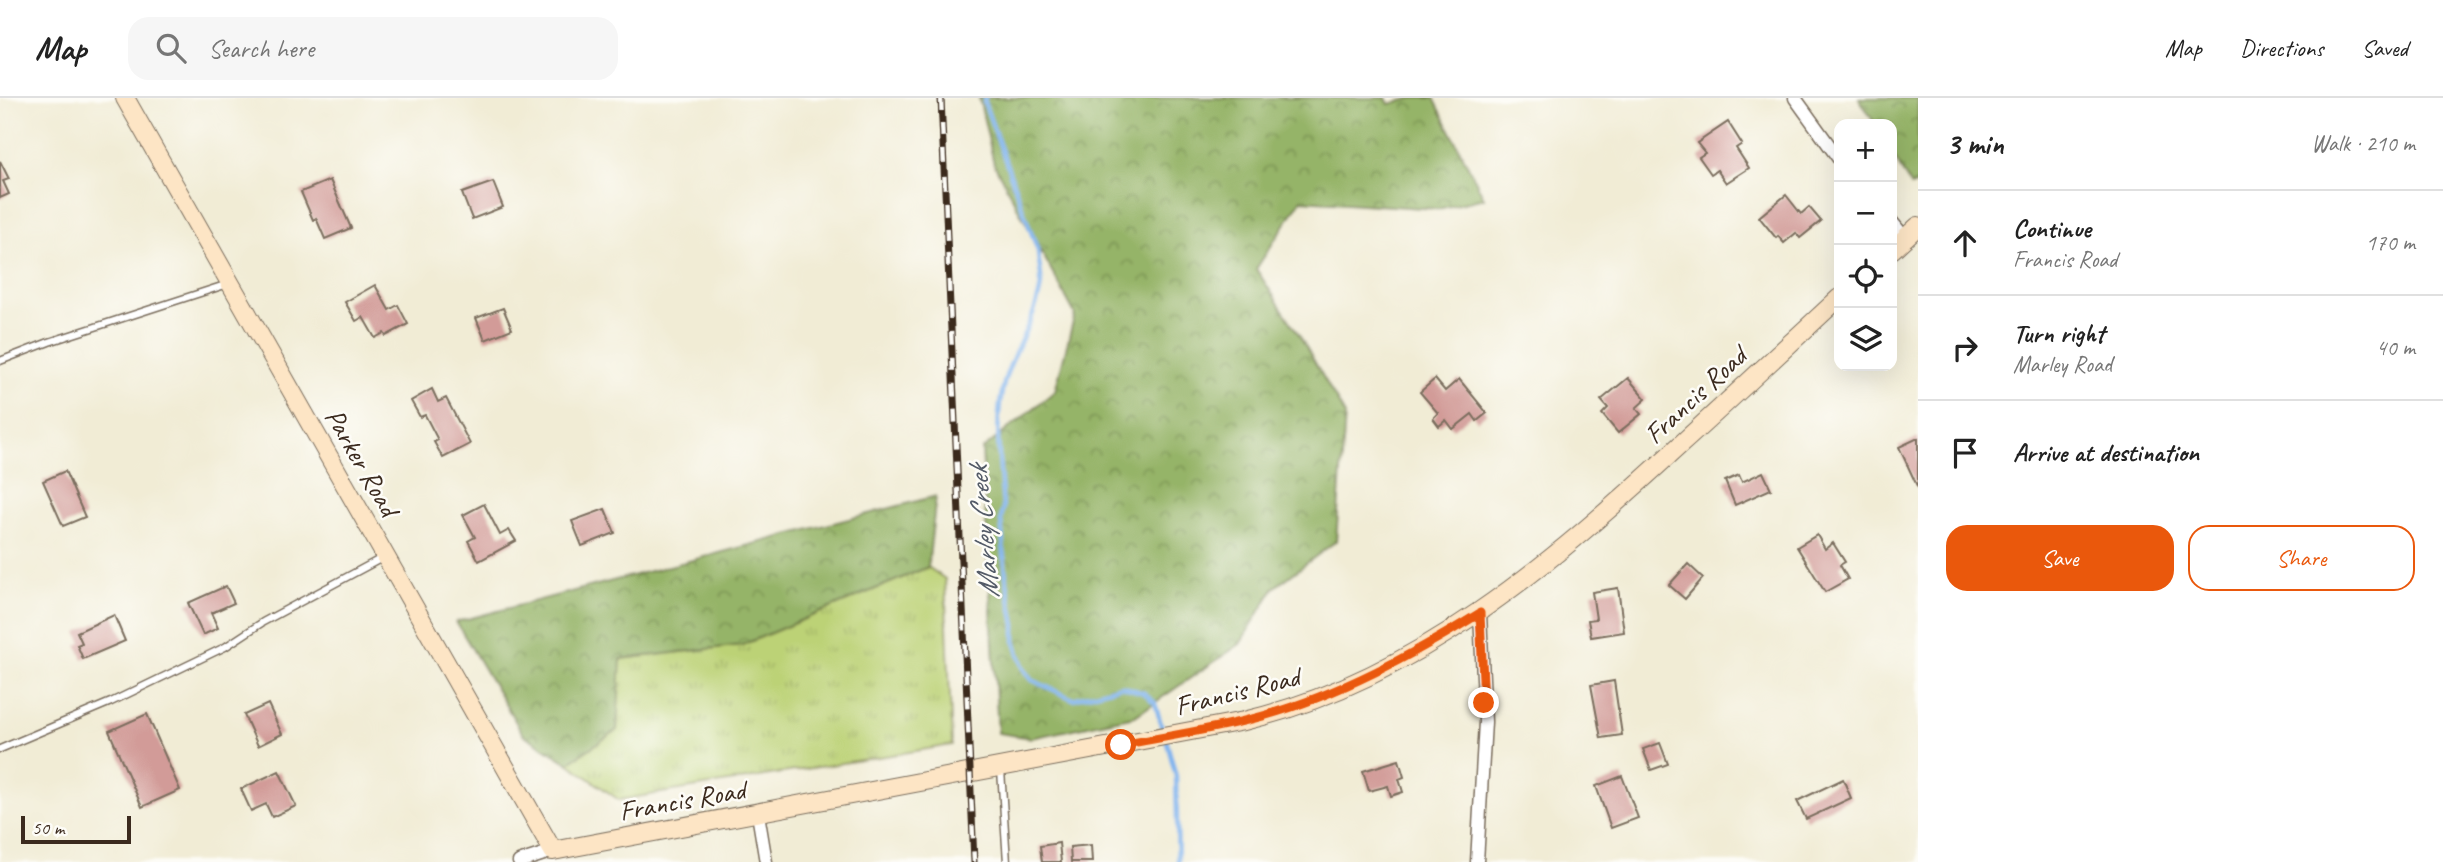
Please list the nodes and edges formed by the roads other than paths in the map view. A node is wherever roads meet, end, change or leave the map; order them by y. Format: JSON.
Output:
{"nodes":[{"id":1,"x":125,"y":98,"type":"edge"},
{"id":2,"x":1795,"y":98,"type":"edge"},
{"id":3,"x":1834,"y":152,"type":"edge"},
{"id":4,"x":230,"y":284,"type":"junction"},
{"id":5,"x":1834,"y":303,"type":"edge"},
{"id":6,"x":0,"y":361,"type":"edge"},
{"id":7,"x":385,"y":556,"type":"junction"},
{"id":8,"x":1480,"y":613,"type":"junction"},
{"id":9,"x":0,"y":749,"type":"edge"},
{"id":10,"x":1001,"y":768,"type":"junction"},
{"id":11,"x":758,"y":814,"type":"junction"},
{"id":12,"x":553,"y":851,"type":"junction"},
{"id":13,"x":519,"y":862,"type":"edge"},
{"id":14,"x":766,"y":862,"type":"edge"},
{"id":15,"x":1007,"y":862,"type":"edge"},
{"id":16,"x":1477,"y":862,"type":"edge"}],
"edges":[{"from":1,"to":4,"type":"street","name":"Parker Road"},
{"from":2,"to":3,"type":"street"},
{"from":4,"to":6,"type":"lane"},
{"from":4,"to":7,"type":"street","name":"Parker Road"},
{"from":5,"to":8,"type":"street","name":"Francis Road"},
{"from":7,"to":9,"type":"lane"},
{"from":7,"to":12,"type":"street","name":"Parker Road"},
{"from":8,"to":10,"type":"street","name":"Francis Road"},
{"from":8,"to":16,"type":"street"},
{"from":10,"to":11,"type":"street","name":"Francis Road"},
{"from":10,"to":15,"type":"lane"},
{"from":11,"to":12,"type":"street","name":"Francis Road"},
{"from":11,"to":14,"type":"street"},
{"from":12,"to":13,"type":"street","name":"Francis Road"}]}
